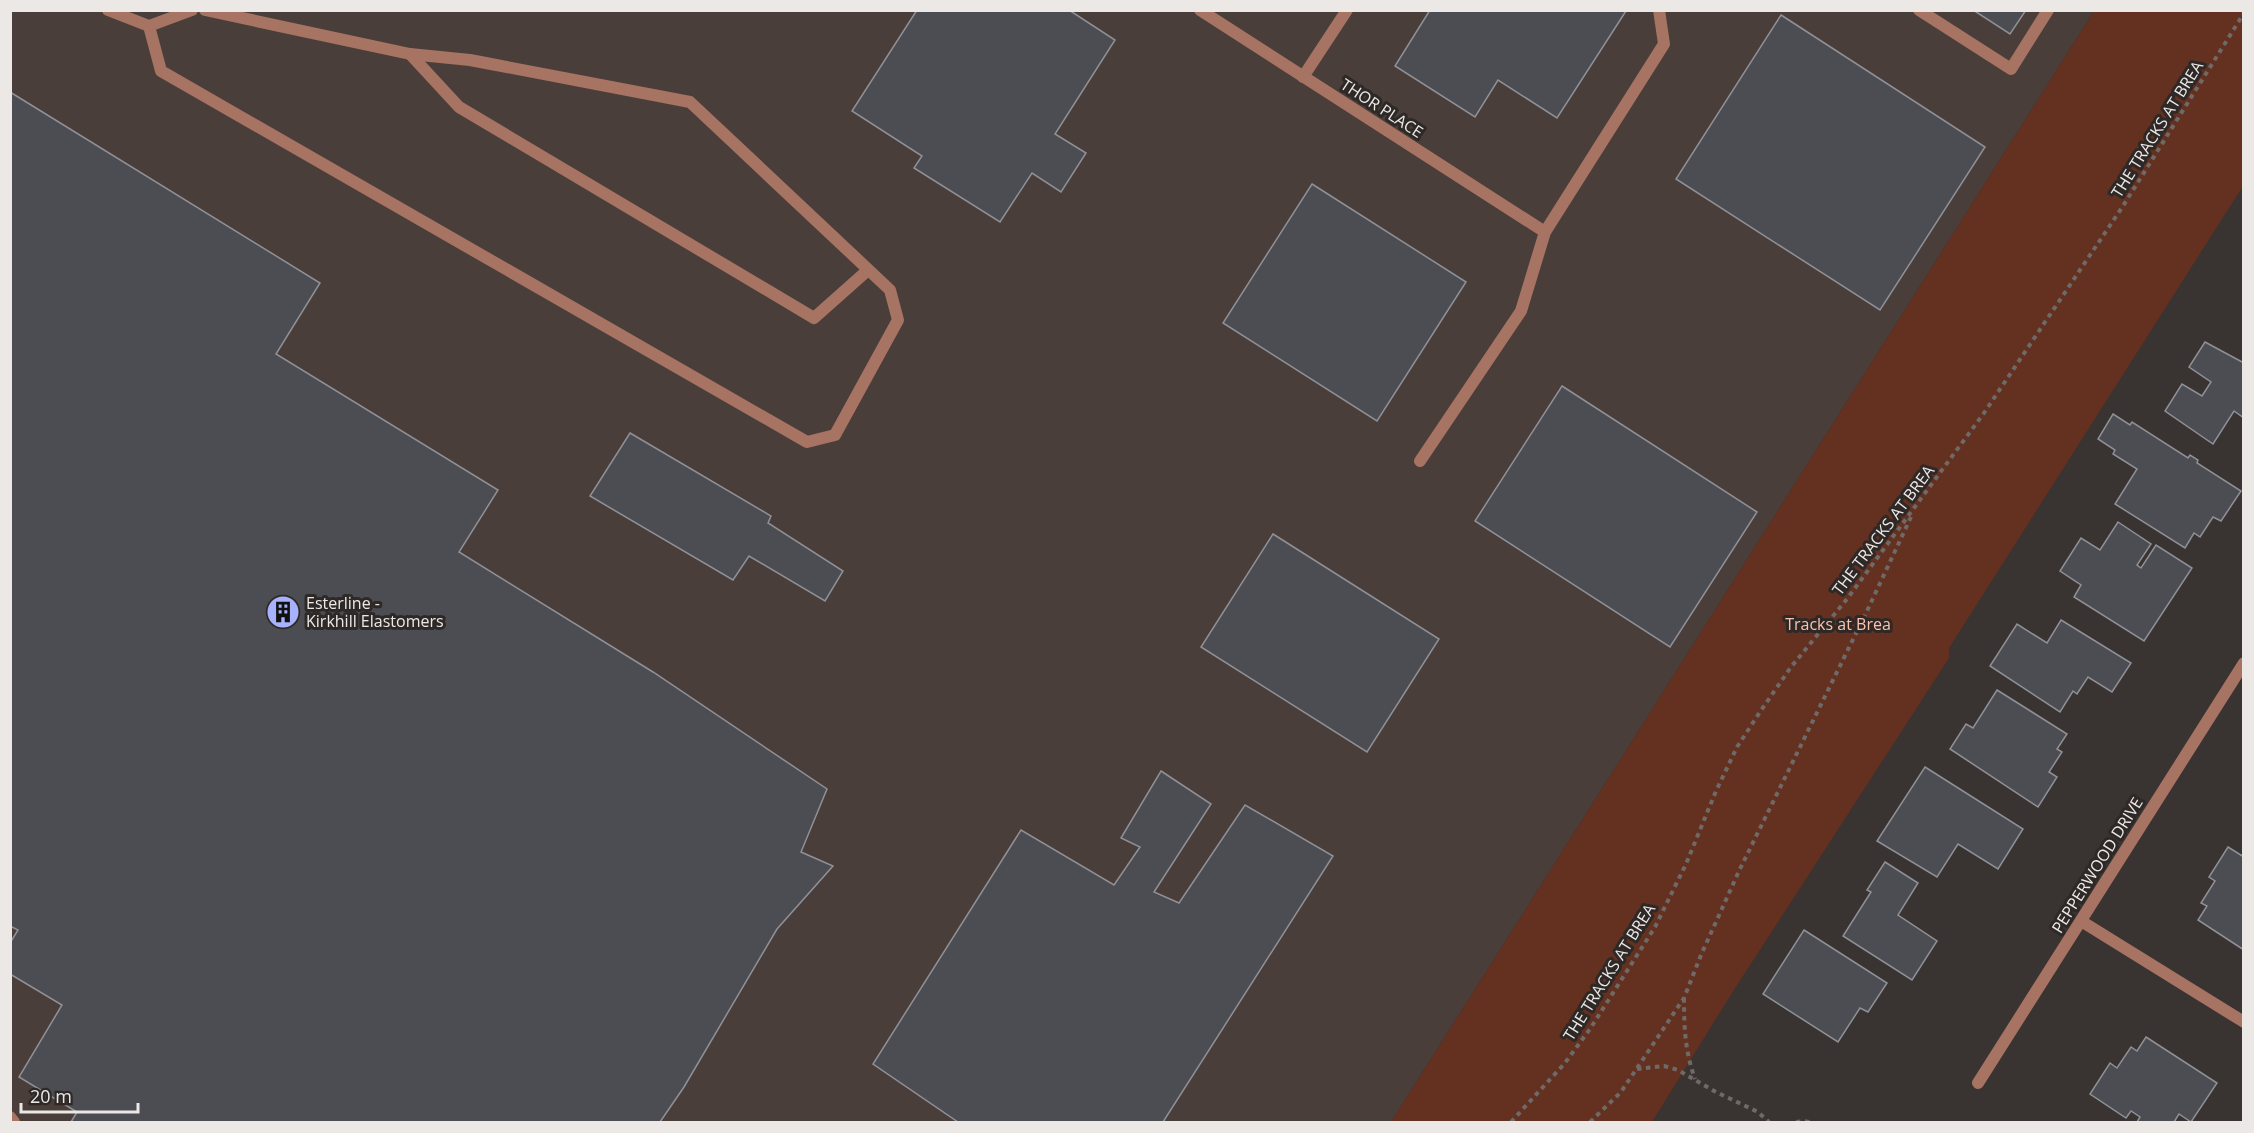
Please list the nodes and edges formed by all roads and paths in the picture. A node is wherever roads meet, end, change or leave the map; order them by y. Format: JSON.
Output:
{"nodes":[{"id":1,"x":108,"y":10,"type":"edge"},
{"id":2,"x":192,"y":10,"type":"edge"},
{"id":3,"x":205,"y":10,"type":"edge"},
{"id":4,"x":1200,"y":10,"type":"edge"},
{"id":5,"x":1347,"y":10,"type":"edge"},
{"id":6,"x":1659,"y":10,"type":"edge"},
{"id":7,"x":1919,"y":10,"type":"edge"},
{"id":8,"x":2048,"y":10,"type":"edge"},
{"id":9,"x":2244,"y":13,"type":"edge"},
{"id":10,"x":149,"y":26,"type":"junction"},
{"id":11,"x":410,"y":54,"type":"junction"},
{"id":12,"x":1303,"y":77,"type":"junction"},
{"id":13,"x":1545,"y":232,"type":"junction"},
{"id":14,"x":868,"y":270,"type":"junction"},
{"id":15,"x":1420,"y":461,"type":"dead end"},
{"id":16,"x":1914,"y":509,"type":"junction"},
{"id":17,"x":2244,"y":663,"type":"edge"},
{"id":18,"x":2081,"y":921,"type":"junction"},
{"id":19,"x":1684,"y":998,"type":"junction"},
{"id":20,"x":2244,"y":1022,"type":"edge"},
{"id":21,"x":1637,"y":1069,"type":"junction"},
{"id":22,"x":1695,"y":1080,"type":"junction"},
{"id":23,"x":1978,"y":1083,"type":"dead end"},
{"id":24,"x":10,"y":1117,"type":"edge"},
{"id":25,"x":14,"y":1122,"type":"edge"},
{"id":26,"x":1511,"y":1122,"type":"edge"},
{"id":27,"x":1590,"y":1122,"type":"edge"},
{"id":28,"x":1769,"y":1122,"type":"edge"},
{"id":29,"x":1796,"y":1122,"type":"edge"},
{"id":30,"x":1810,"y":1122,"type":"edge"}],
"edges":[{"from":1,"to":10,"type":"street"},
{"from":2,"to":10,"type":"street"},
{"from":3,"to":11,"type":"street"},
{"from":4,"to":12,"type":"street","name":"THOR PLACE"},
{"from":5,"to":12,"type":"street"},
{"from":6,"to":13,"type":"street"},
{"from":7,"to":8,"type":"street"},
{"from":9,"to":16,"type":"path","name":"THE TRACKS AT BREA"},
{"from":10,"to":14,"type":"street"},
{"from":11,"to":14,"type":"street"},
{"from":11,"to":14,"type":"street"},
{"from":12,"to":13,"type":"street","name":"THOR PLACE"},
{"from":13,"to":15,"type":"street"},
{"from":16,"to":19,"type":"path"},
{"from":16,"to":26,"type":"path","name":"THE TRACKS AT BREA"},
{"from":17,"to":18,"type":"street","name":"PEPPERWOOD DRIVE"},
{"from":18,"to":20,"type":"street"},
{"from":18,"to":23,"type":"street","name":"PEPPERWOOD DRIVE"},
{"from":19,"to":21,"type":"path"},
{"from":19,"to":22,"type":"path"},
{"from":21,"to":22,"type":"path"},
{"from":21,"to":27,"type":"path"},
{"from":22,"to":28,"type":"path"},
{"from":24,"to":25,"type":"street"},
{"from":29,"to":30,"type":"path"}]}
